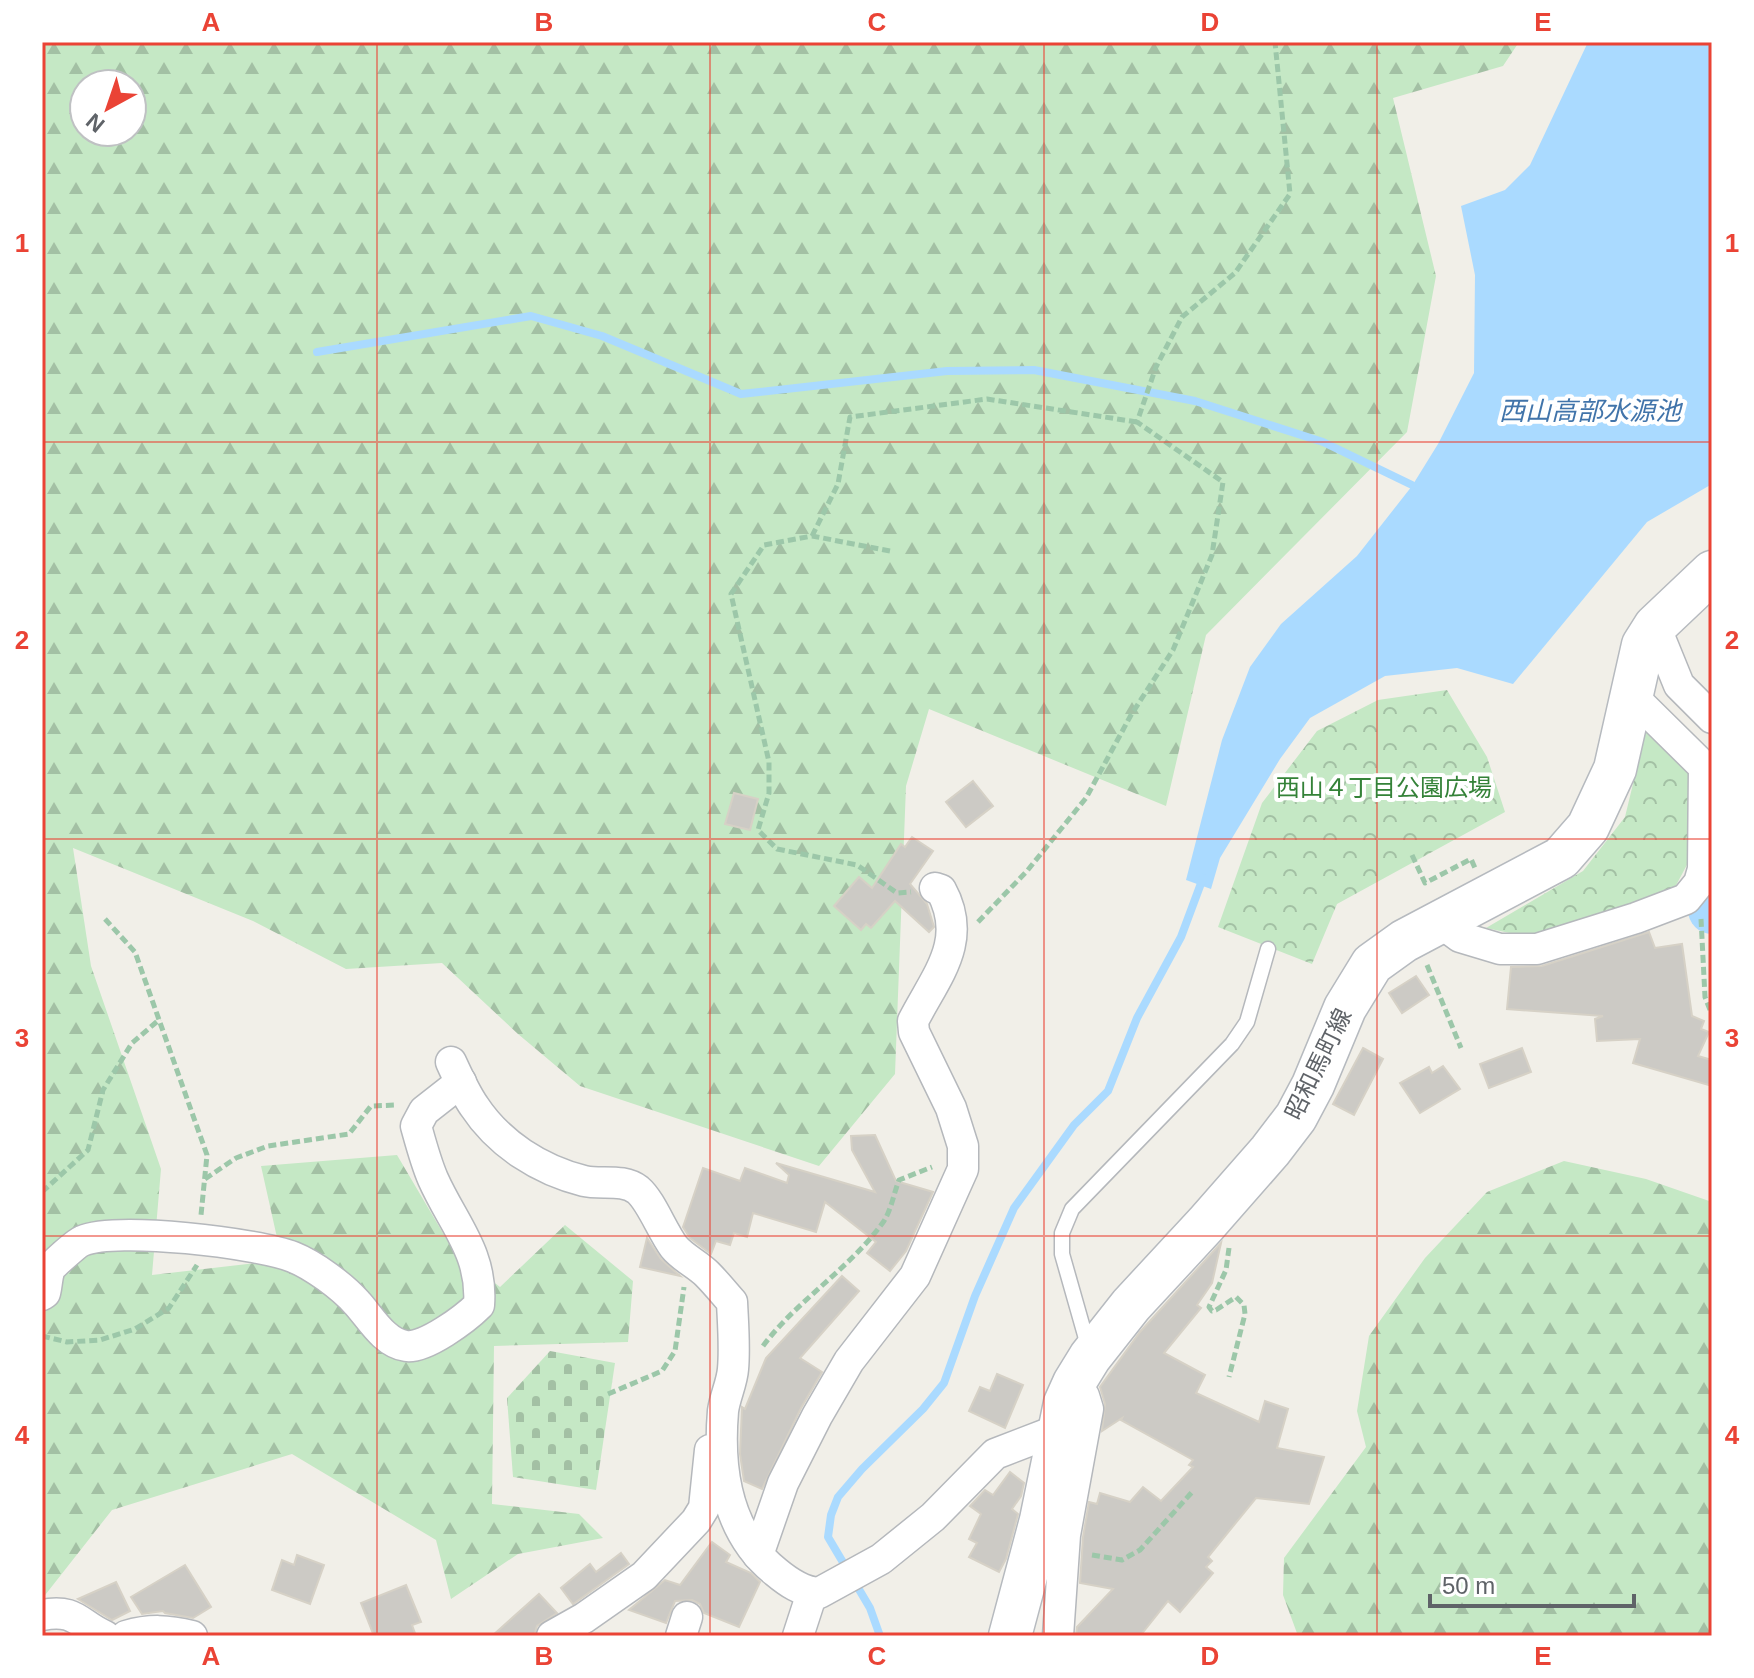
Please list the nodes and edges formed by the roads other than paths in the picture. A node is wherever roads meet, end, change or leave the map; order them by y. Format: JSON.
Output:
{"nodes":[{"id":1,"x":1712,"y":572,"type":"edge"},
{"id":2,"x":1655,"y":626,"type":"junction"},
{"id":3,"x":1631,"y":695,"type":"junction"},
{"id":4,"x":1712,"y":718,"type":"edge"},
{"id":5,"x":1708,"y":753,"type":"edge"},
{"id":6,"x":1700,"y":886,"type":"edge"},
{"id":7,"x":935,"y":888,"type":"road end"},
{"id":8,"x":1450,"y":930,"type":"junction"},
{"id":9,"x":1268,"y":949,"type":"dead end"},
{"id":10,"x":42,"y":1295,"type":"edge"},
{"id":11,"x":1085,"y":1366,"type":"junction"},
{"id":12,"x":723,"y":1407,"type":"junction"},
{"id":13,"x":1060,"y":1429,"type":"junction"},
{"id":14,"x":758,"y":1555,"type":"junction"},
{"id":15,"x":812,"y":1593,"type":"junction"},
{"id":16,"x":42,"y":1615,"type":"edge"},
{"id":17,"x":105,"y":1636,"type":"edge"},
{"id":18,"x":126,"y":1636,"type":"edge"},
{"id":19,"x":192,"y":1636,"type":"edge"},
{"id":20,"x":552,"y":1636,"type":"edge"},
{"id":21,"x":798,"y":1636,"type":"edge"},
{"id":22,"x":1010,"y":1636,"type":"edge"},
{"id":23,"x":1058,"y":1636,"type":"edge"}],
"edges":[{"from":1,"to":2,"type":"main road","name":"昭和馬町線"},
{"from":2,"to":3,"type":"main road","name":"昭和馬町線"},
{"from":2,"to":4,"type":"street"},
{"from":3,"to":5,"type":"street"},
{"from":3,"to":8,"type":"main road","name":"昭和馬町線"},
{"from":5,"to":6,"type":"street"},
{"from":6,"to":8,"type":"street"},
{"from":7,"to":14,"type":"street"},
{"from":8,"to":11,"type":"main road","name":"昭和馬町線"},
{"from":9,"to":11,"type":"lane"},
{"from":10,"to":12,"type":"street"},
{"from":11,"to":13,"type":"main road","name":"昭和馬町線"},
{"from":11,"to":23,"type":"street"},
{"from":12,"to":14,"type":"street"},
{"from":12,"to":20,"type":"street"},
{"from":13,"to":15,"type":"street"},
{"from":13,"to":22,"type":"main road","name":"昭和馬町線"},
{"from":14,"to":15,"type":"street"},
{"from":15,"to":21,"type":"street"},
{"from":16,"to":17,"type":"street"},
{"from":18,"to":19,"type":"street"}]}
